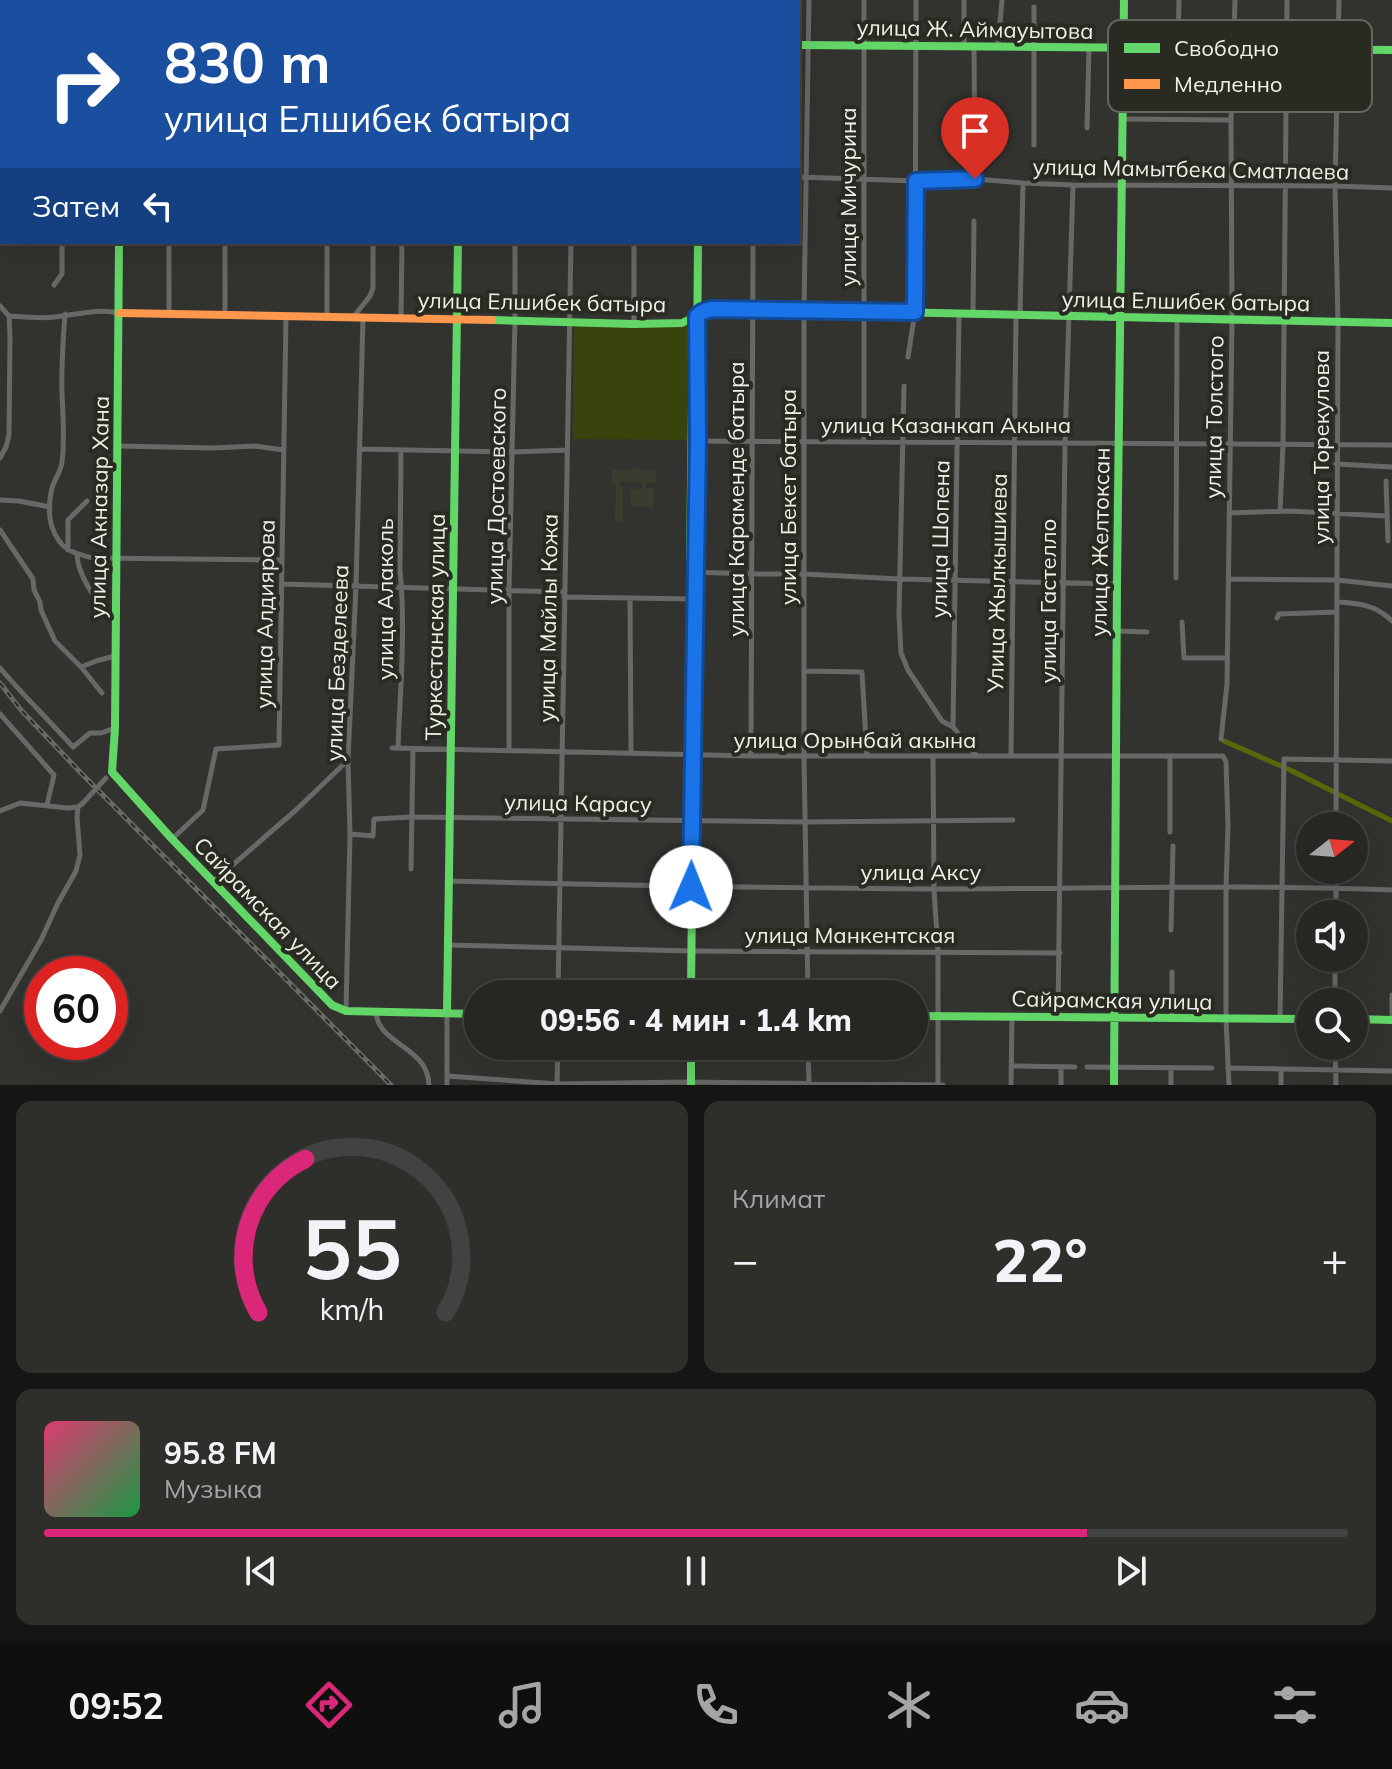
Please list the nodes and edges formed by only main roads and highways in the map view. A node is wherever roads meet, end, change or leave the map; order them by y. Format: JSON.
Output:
{"nodes":[{"id":1,"x":800,"y":45,"type":"edge"},
{"id":2,"x":1108,"y":48,"type":"edge"},
{"id":3,"x":1123,"y":112,"type":"edge"},
{"id":4,"x":119,"y":244,"type":"edge"},
{"id":5,"x":458,"y":244,"type":"edge"},
{"id":6,"x":695,"y":244,"type":"edge"},
{"id":7,"x":120,"y":313,"type":"junction"},
{"id":8,"x":1121,"y":317,"type":"junction"},
{"id":9,"x":456,"y":318,"type":"junction"},
{"id":10,"x":695,"y":318,"type":"junction"},
{"id":11,"x":1392,"y":323,"type":"edge"},
{"id":12,"x":109,"y":775,"type":"joint"},
{"id":13,"x":688,"y":980,"type":"edge"},
{"id":14,"x":447,"y":1013,"type":"junction"},
{"id":15,"x":464,"y":1014,"type":"edge"},
{"id":16,"x":928,"y":1016,"type":"edge"},
{"id":17,"x":1114,"y":1018,"type":"junction"},
{"id":18,"x":1296,"y":1019,"type":"edge"},
{"id":19,"x":1368,"y":1019,"type":"edge"},
{"id":20,"x":1392,"y":1020,"type":"edge"},
{"id":21,"x":688,"y":1060,"type":"edge"},
{"id":22,"x":688,"y":1084,"type":"edge"},
{"id":23,"x":1114,"y":1085,"type":"edge"}],
"edges":[{"from":1,"to":2,"type":"main road","name":"улица Ж. Аймауытова"},
{"from":3,"to":8,"type":"main road","name":"улица Желтоксан"},
{"from":4,"to":7,"type":"main road","name":"улица Акназар Хана"},
{"from":5,"to":9,"type":"main road","name":"Туркестанская улица"},
{"from":6,"to":10,"type":"main road"},
{"from":7,"to":9,"type":"main road","name":"улица Елшибек батыра"},
{"from":7,"to":12,"type":"main road","name":"улица Акназар Хана"},
{"from":8,"to":10,"type":"main road","name":"улица Елшибек батыра"},
{"from":8,"to":11,"type":"main road","name":"улица Елшибек батыра"},
{"from":8,"to":17,"type":"main road","name":"улица Желтоксан"},
{"from":9,"to":10,"type":"main road","name":"улица Елшибек батыра"},
{"from":9,"to":14,"type":"main road","name":"Туркестанская улица"},
{"from":10,"to":13,"type":"main road"},
{"from":12,"to":14,"type":"main road","name":"Сайрамская улица"},
{"from":14,"to":15,"type":"main road","name":"Сайрамская улица"},
{"from":16,"to":17,"type":"main road","name":"Сайрамская улица"},
{"from":17,"to":18,"type":"main road","name":"Сайрамская улица"},
{"from":17,"to":23,"type":"main road","name":"улица Желтоксан"},
{"from":19,"to":20,"type":"main road"},
{"from":21,"to":22,"type":"main road"}]}
